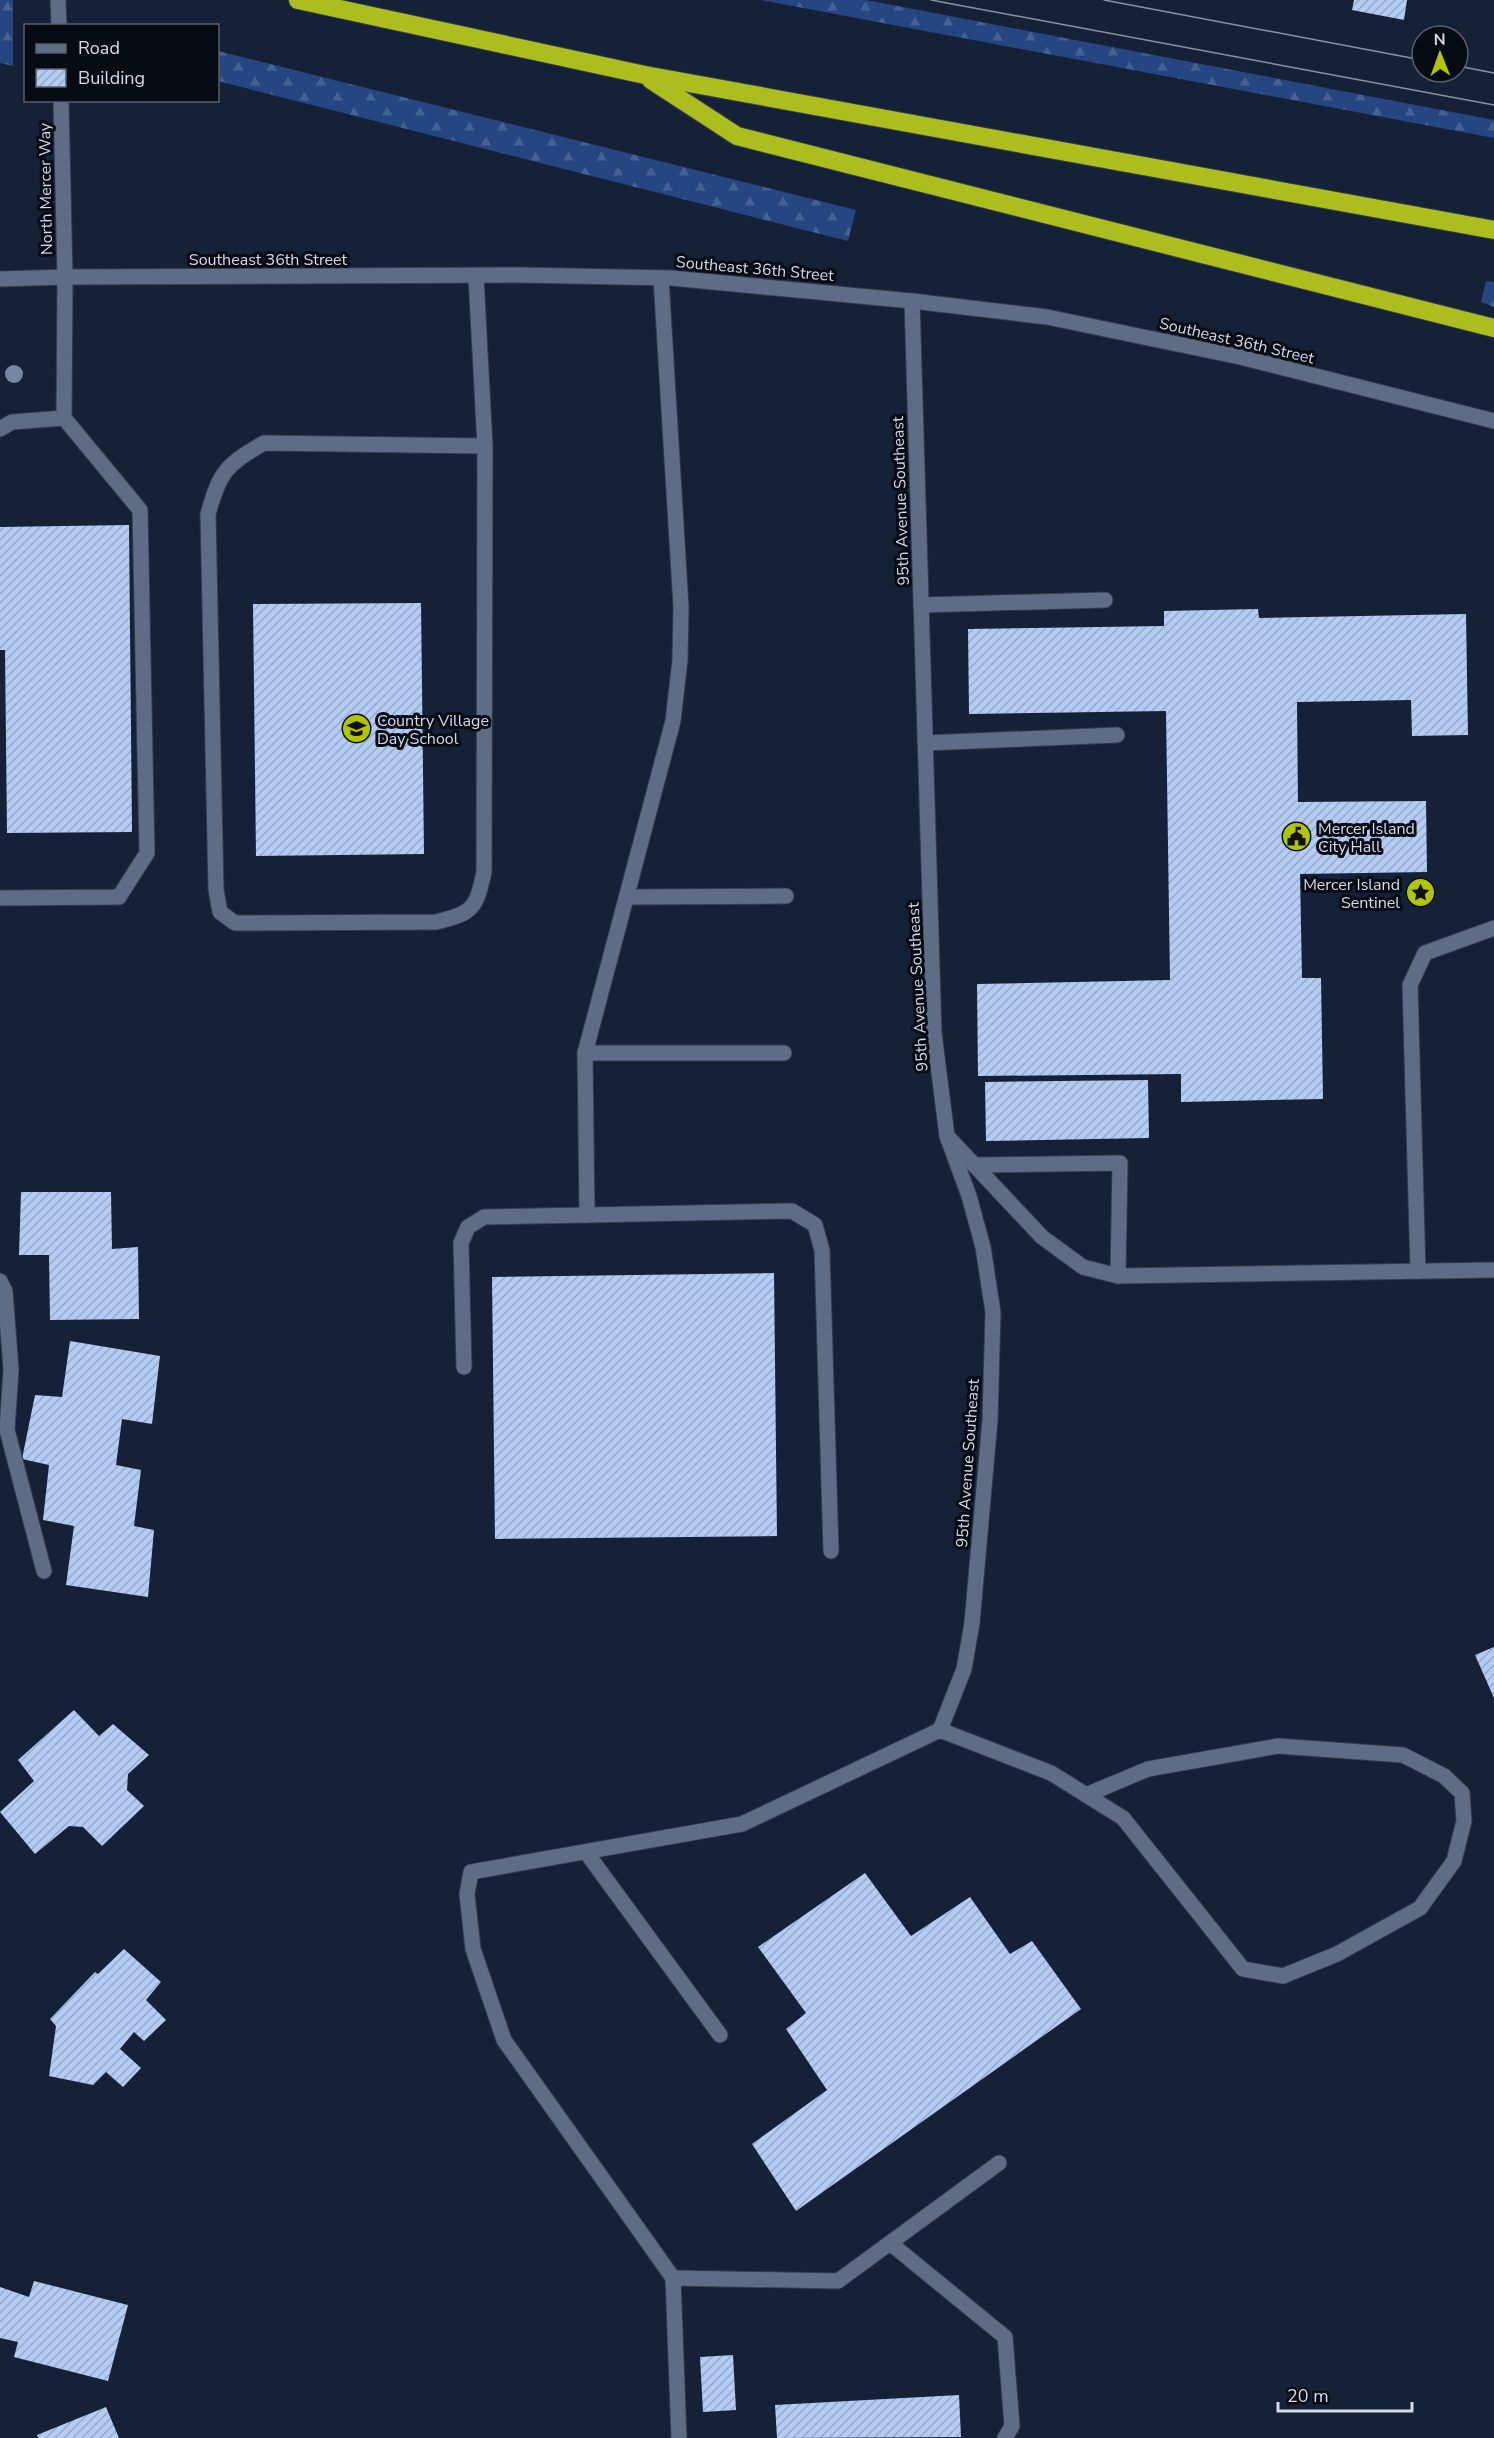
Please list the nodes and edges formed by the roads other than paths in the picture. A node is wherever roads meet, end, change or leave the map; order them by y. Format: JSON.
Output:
{"nodes":[{"id":1,"x":58,"y":0,"type":"edge"},
{"id":2,"x":298,"y":0,"type":"edge"},
{"id":3,"x":59,"y":24,"type":"edge"},
{"id":4,"x":645,"y":75,"type":"junction"},
{"id":5,"x":61,"y":102,"type":"edge"},
{"id":6,"x":1494,"y":230,"type":"edge"},
{"id":7,"x":64,"y":277,"type":"junction"},
{"id":8,"x":476,"y":277,"type":"junction"},
{"id":9,"x":661,"y":278,"type":"junction"},
{"id":10,"x":0,"y":279,"type":"edge"},
{"id":11,"x":912,"y":300,"type":"junction"},
{"id":12,"x":1494,"y":328,"type":"edge"},
{"id":13,"x":64,"y":418,"type":"junction"},
{"id":14,"x":1494,"y":421,"type":"edge"},
{"id":15,"x":0,"y":429,"type":"edge"},
{"id":16,"x":485,"y":446,"type":"junction"},
{"id":17,"x":1105,"y":600,"type":"dead end"},
{"id":18,"x":921,"y":605,"type":"junction"},
{"id":19,"x":1117,"y":735,"type":"dead end"},
{"id":20,"x":925,"y":743,"type":"junction"},
{"id":21,"x":786,"y":896,"type":"dead end"},
{"id":22,"x":628,"y":897,"type":"junction"},
{"id":23,"x":0,"y":898,"type":"edge"},
{"id":24,"x":1494,"y":928,"type":"edge"},
{"id":25,"x":585,"y":1053,"type":"junction"},
{"id":26,"x":784,"y":1053,"type":"dead end"},
{"id":27,"x":947,"y":1136,"type":"junction"},
{"id":28,"x":974,"y":1165,"type":"junction"},
{"id":29,"x":587,"y":1215,"type":"junction"},
{"id":30,"x":1494,"y":1270,"type":"edge"},
{"id":31,"x":1418,"y":1271,"type":"junction"},
{"id":32,"x":1118,"y":1276,"type":"junction"},
{"id":33,"x":0,"y":1281,"type":"edge"},
{"id":34,"x":464,"y":1367,"type":"dead end"},
{"id":35,"x":831,"y":1551,"type":"dead end"},
{"id":36,"x":44,"y":1571,"type":"dead end"},
{"id":37,"x":940,"y":1730,"type":"junction"},
{"id":38,"x":1086,"y":1795,"type":"junction"},
{"id":39,"x":586,"y":1852,"type":"junction"},
{"id":40,"x":720,"y":2035,"type":"dead end"},
{"id":41,"x":999,"y":2163,"type":"dead end"},
{"id":42,"x":890,"y":2243,"type":"junction"},
{"id":43,"x":673,"y":2278,"type":"junction"},
{"id":44,"x":679,"y":2438,"type":"edge"},
{"id":45,"x":1005,"y":2438,"type":"edge"}],
"edges":[{"from":1,"to":3,"type":"street"},
{"from":2,"to":4,"type":"highway"},
{"from":4,"to":6,"type":"highway"},
{"from":4,"to":12,"type":"highway"},
{"from":5,"to":7,"type":"street","name":"North Mercer Way"},
{"from":7,"to":8,"type":"street","name":"Southeast 36th Street"},
{"from":7,"to":10,"type":"street","name":"Southeast 36th Street"},
{"from":7,"to":13,"type":"street","name":"North Mercer Way"},
{"from":8,"to":9,"type":"street","name":"Southeast 36th Street"},
{"from":8,"to":16,"type":"street"},
{"from":9,"to":11,"type":"street","name":"Southeast 36th Street"},
{"from":9,"to":22,"type":"street"},
{"from":11,"to":14,"type":"street","name":"Southeast 36th Street"},
{"from":11,"to":18,"type":"street","name":"95th Avenue Southeast"},
{"from":13,"to":15,"type":"street"},
{"from":13,"to":23,"type":"street"},
{"from":16,"to":16,"type":"street"},
{"from":17,"to":18,"type":"street"},
{"from":18,"to":20,"type":"street","name":"95th Avenue Southeast"},
{"from":19,"to":20,"type":"street"},
{"from":20,"to":27,"type":"street","name":"95th Avenue Southeast"},
{"from":21,"to":22,"type":"street"},
{"from":22,"to":25,"type":"street"},
{"from":24,"to":31,"type":"street"},
{"from":25,"to":26,"type":"street"},
{"from":25,"to":29,"type":"street"},
{"from":27,"to":28,"type":"street"},
{"from":27,"to":37,"type":"street","name":"95th Avenue Southeast"},
{"from":28,"to":32,"type":"street"},
{"from":28,"to":32,"type":"street"},
{"from":29,"to":34,"type":"street"},
{"from":29,"to":35,"type":"street"},
{"from":30,"to":31,"type":"street"},
{"from":31,"to":32,"type":"street"},
{"from":33,"to":36,"type":"street"},
{"from":37,"to":38,"type":"street"},
{"from":37,"to":39,"type":"street"},
{"from":38,"to":38,"type":"street"},
{"from":39,"to":40,"type":"street"},
{"from":39,"to":43,"type":"street"},
{"from":41,"to":42,"type":"street"},
{"from":42,"to":43,"type":"street"},
{"from":42,"to":45,"type":"street"},
{"from":43,"to":44,"type":"street"}]}
